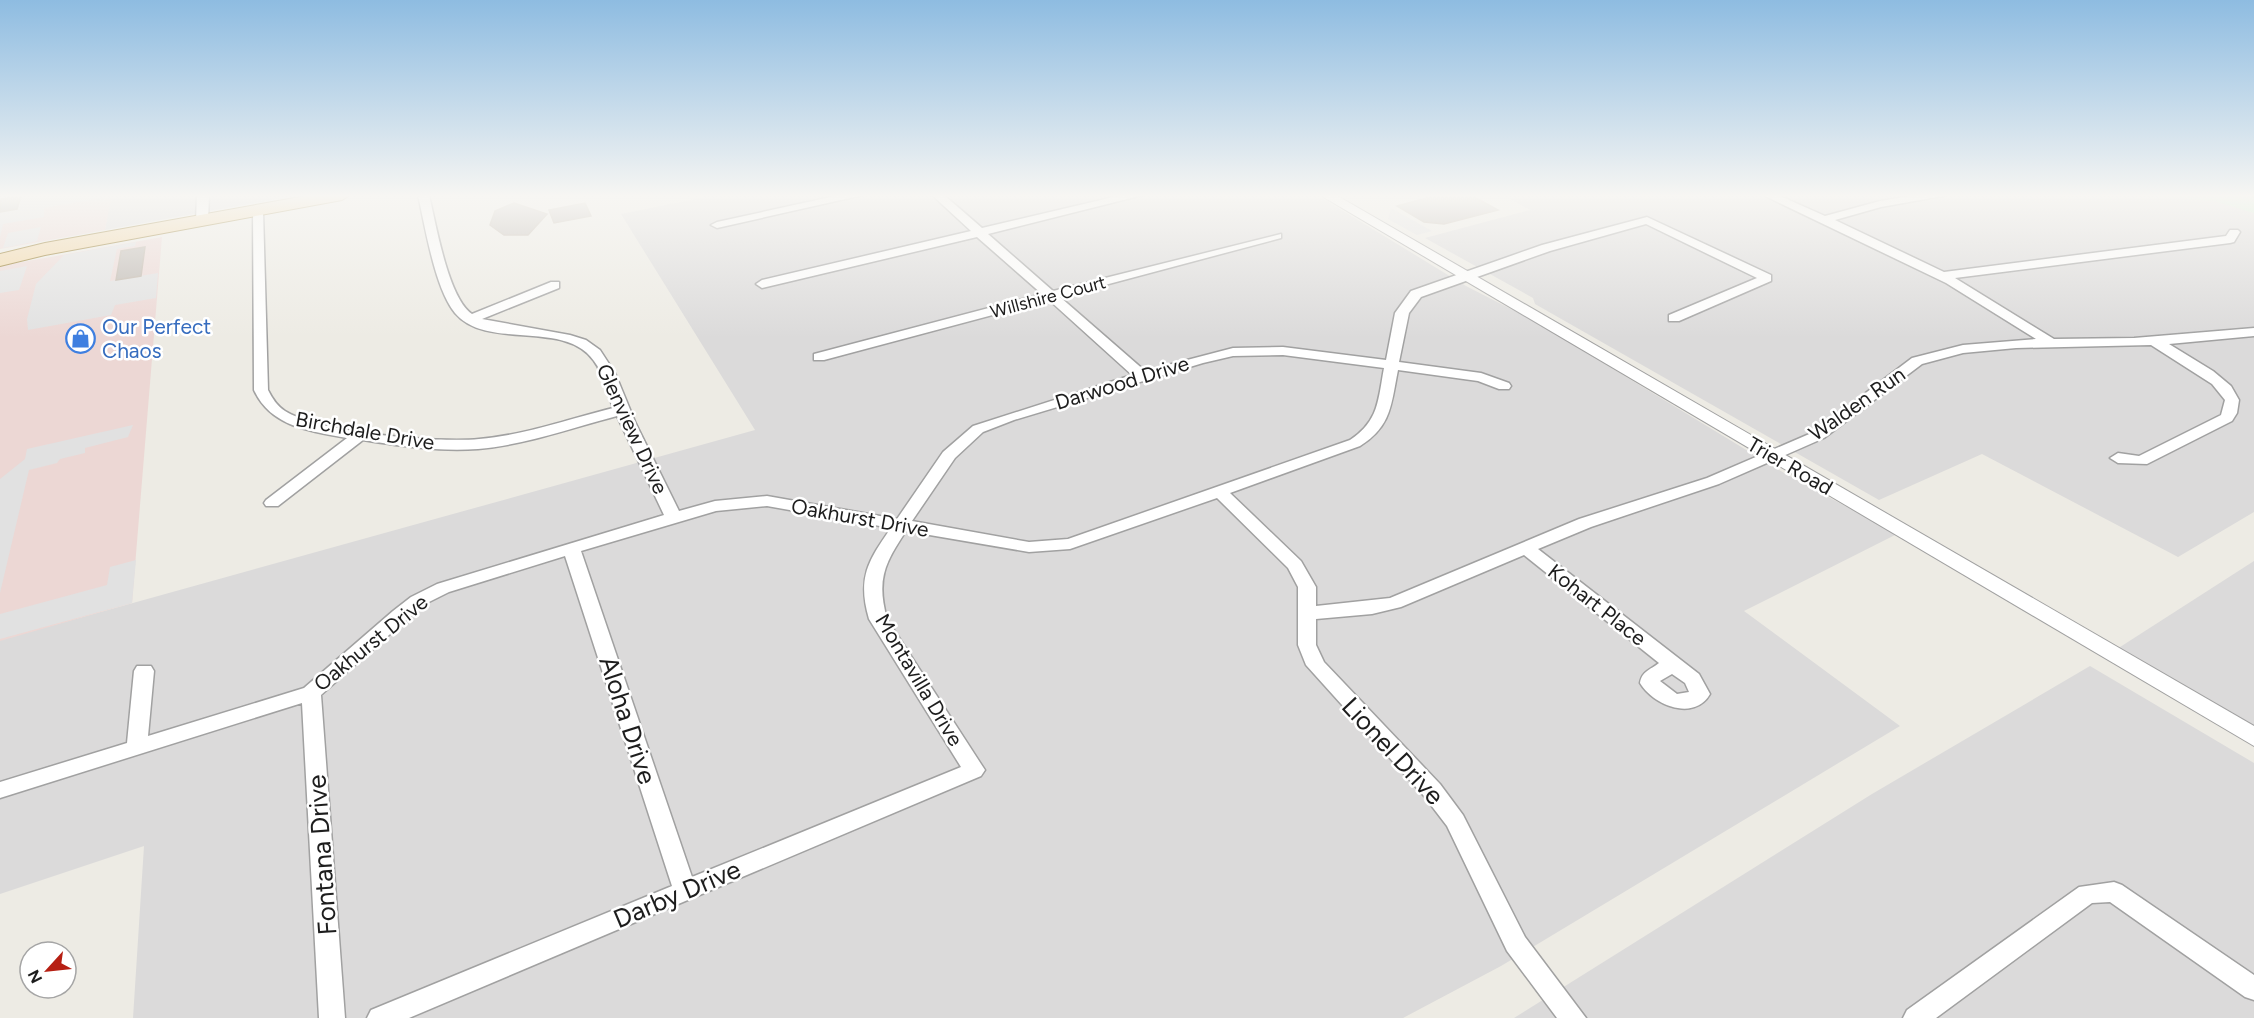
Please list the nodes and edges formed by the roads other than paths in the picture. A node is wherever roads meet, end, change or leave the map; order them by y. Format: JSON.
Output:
{"nodes":[{"id":1,"x":80,"y":243,"type":"edge"},
{"id":2,"x":257,"y":243,"type":"edge"},
{"id":3,"x":437,"y":243,"type":"edge"},
{"id":4,"x":939,"y":243,"type":"edge"},
{"id":5,"x":990,"y":243,"type":"edge"},
{"id":6,"x":1253,"y":243,"type":"edge"},
{"id":7,"x":1408,"y":243,"type":"edge"},
{"id":8,"x":1566,"y":243,"type":"edge"},
{"id":9,"x":1694,"y":243,"type":"edge"},
{"id":10,"x":1877,"y":243,"type":"edge"},
{"id":11,"x":2210,"y":243,"type":"edge"},
{"id":12,"x":45,"y":249,"type":"junction"},
{"id":13,"x":0,"y":254,"type":"edge"},
{"id":14,"x":0,"y":260,"type":"edge"},
{"id":15,"x":1466,"y":276,"type":"junction"},
{"id":16,"x":1942,"y":276,"type":"junction"},
{"id":17,"x":762,"y":284,"type":"dead end"},
{"id":18,"x":555,"y":285,"type":"dead end"},
{"id":19,"x":1052,"y":296,"type":"junction"},
{"id":20,"x":473,"y":318,"type":"junction"},
{"id":21,"x":1674,"y":318,"type":"dead end"},
{"id":22,"x":2254,"y":332,"type":"edge"},
{"id":23,"x":2155,"y":342,"type":"junction"},
{"id":24,"x":2052,"y":344,"type":"junction"},
{"id":25,"x":819,"y":357,"type":"dead end"},
{"id":26,"x":1391,"y":364,"type":"junction"},
{"id":27,"x":1143,"y":376,"type":"junction"},
{"id":28,"x":1504,"y":386,"type":"dead end"},
{"id":29,"x":621,"y":410,"type":"junction"},
{"id":30,"x":360,"y":435,"type":"junction"},
{"id":31,"x":1771,"y":455,"type":"junction"},
{"id":32,"x":2118,"y":458,"type":"dead end"},
{"id":33,"x":1220,"y":492,"type":"junction"},
{"id":34,"x":272,"y":503,"type":"dead end"},
{"id":35,"x":674,"y":518,"type":"junction"},
{"id":36,"x":903,"y":526,"type":"junction"},
{"id":37,"x":571,"y":548,"type":"junction"},
{"id":38,"x":1525,"y":548,"type":"junction"},
{"id":39,"x":1309,"y":613,"type":"junction"},
{"id":40,"x":1670,"y":662,"type":"dead end"},
{"id":41,"x":144,"y":671,"type":"dead end"},
{"id":42,"x":311,"y":693,"type":"junction"},
{"id":43,"x":2254,"y":737,"type":"edge"},
{"id":44,"x":137,"y":746,"type":"junction"},
{"id":45,"x":974,"y":770,"type":"joint"},
{"id":46,"x":0,"y":790,"type":"edge"},
{"id":47,"x":685,"y":891,"type":"junction"},
{"id":48,"x":2254,"y":989,"type":"edge"},
{"id":49,"x":332,"y":1018,"type":"edge"},
{"id":50,"x":380,"y":1018,"type":"edge"},
{"id":51,"x":1573,"y":1018,"type":"edge"},
{"id":52,"x":1916,"y":1018,"type":"edge"}],
"edges":[{"from":1,"to":12,"type":"main road"},
{"from":2,"to":30,"type":"street","name":"Birchdale Drive"},
{"from":3,"to":20,"type":"street","name":"Glenview Drive"},
{"from":4,"to":17,"type":"street"},
{"from":5,"to":19,"type":"street"},
{"from":6,"to":19,"type":"street","name":"Willshire Court"},
{"from":7,"to":15,"type":"street","name":"Trier Road"},
{"from":8,"to":15,"type":"street","name":"Oakhurst Drive"},
{"from":9,"to":21,"type":"street","name":"Oakhurst Drive"},
{"from":10,"to":16,"type":"street"},
{"from":11,"to":16,"type":"street"},
{"from":12,"to":13,"type":"main road"},
{"from":12,"to":14,"type":"main road"},
{"from":15,"to":26,"type":"street","name":"Oakhurst Drive"},
{"from":15,"to":31,"type":"street","name":"Trier Road"},
{"from":16,"to":24,"type":"street"},
{"from":18,"to":20,"type":"street"},
{"from":19,"to":25,"type":"street","name":"Willshire Court"},
{"from":19,"to":27,"type":"street"},
{"from":20,"to":29,"type":"street","name":"Glenview Drive"},
{"from":22,"to":23,"type":"street","name":"Walden Run"},
{"from":23,"to":24,"type":"street","name":"Walden Run"},
{"from":23,"to":32,"type":"street"},
{"from":24,"to":31,"type":"street","name":"Walden Run"},
{"from":26,"to":27,"type":"street","name":"Darwood Drive"},
{"from":26,"to":28,"type":"street","name":"Darwood Drive"},
{"from":26,"to":33,"type":"street","name":"Oakhurst Drive"},
{"from":27,"to":36,"type":"street","name":"Darwood Drive"},
{"from":29,"to":30,"type":"street","name":"Birchdale Drive"},
{"from":29,"to":35,"type":"street","name":"Glenview Drive"},
{"from":30,"to":34,"type":"street"},
{"from":31,"to":38,"type":"street","name":"Walden Run"},
{"from":31,"to":43,"type":"street","name":"Trier Road"},
{"from":33,"to":36,"type":"street","name":"Oakhurst Drive"},
{"from":33,"to":39,"type":"street","name":"Lionel Drive"},
{"from":35,"to":36,"type":"street","name":"Oakhurst Drive"},
{"from":35,"to":37,"type":"street","name":"Oakhurst Drive"},
{"from":36,"to":45,"type":"street","name":"Montavilla Drive"},
{"from":37,"to":42,"type":"street","name":"Oakhurst Drive"},
{"from":37,"to":47,"type":"street","name":"Aloha Drive"},
{"from":38,"to":39,"type":"street","name":"Walden Run"},
{"from":38,"to":40,"type":"street","name":"Kohart Place"},
{"from":39,"to":51,"type":"street","name":"Lionel Drive"},
{"from":41,"to":44,"type":"street"},
{"from":42,"to":44,"type":"street","name":"Oakhurst Drive"},
{"from":42,"to":49,"type":"street","name":"Fontana Drive"},
{"from":44,"to":46,"type":"street","name":"Oakhurst Drive"},
{"from":45,"to":47,"type":"street","name":"Darby Drive"},
{"from":47,"to":50,"type":"street","name":"Darby Drive"},
{"from":48,"to":52,"type":"street"}]}
